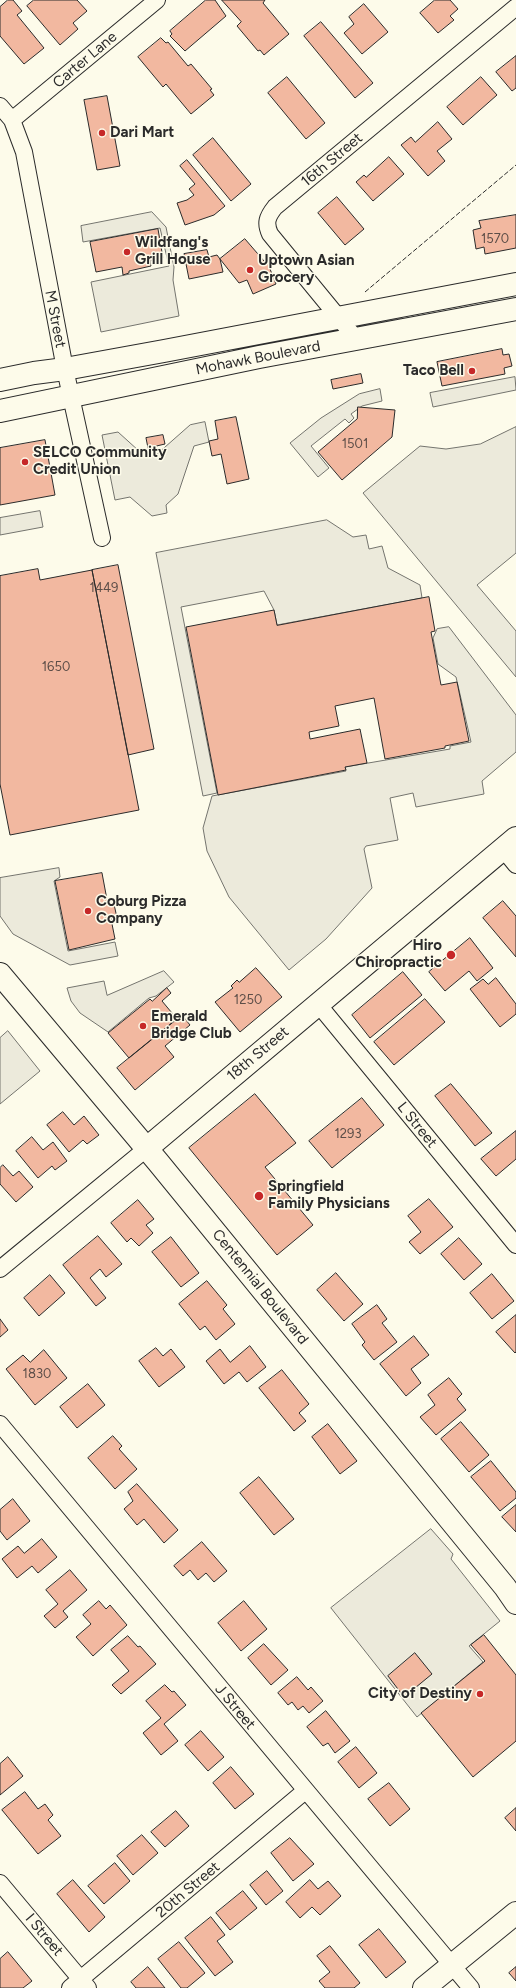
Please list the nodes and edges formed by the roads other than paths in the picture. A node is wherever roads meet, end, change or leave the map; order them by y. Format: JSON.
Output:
{"nodes":[{"id":1,"x":157,"y":0,"type":"edge"},
{"id":2,"x":516,"y":7,"type":"edge"},
{"id":3,"x":0,"y":106,"type":"edge"},
{"id":4,"x":12,"y":120,"type":"junction"},
{"id":5,"x":516,"y":284,"type":"edge"},
{"id":6,"x":516,"y":309,"type":"edge"},
{"id":7,"x":341,"y":318,"type":"junction"},
{"id":8,"x":357,"y":340,"type":"junction"},
{"id":9,"x":65,"y":369,"type":"junction"},
{"id":10,"x":0,"y":380,"type":"edge"},
{"id":11,"x":70,"y":397,"type":"junction"},
{"id":12,"x":0,"y":410,"type":"edge"},
{"id":13,"x":102,"y":538,"type":"dead end"},
{"id":14,"x":512,"y":851,"type":"edge"},
{"id":15,"x":0,"y":974,"type":"edge"},
{"id":16,"x":318,"y":1004,"type":"junction"},
{"id":17,"x":146,"y":1148,"type":"junction"},
{"id":18,"x":516,"y":1246,"type":"edge"},
{"id":19,"x":0,"y":1269,"type":"edge"},
{"id":20,"x":0,"y":1424,"type":"edge"},
{"id":21,"x":516,"y":1603,"type":"edge"},
{"id":22,"x":305,"y":1791,"type":"junction"},
{"id":23,"x":0,"y":1883,"type":"edge"},
{"id":24,"x":516,"y":1912,"type":"edge"},
{"id":25,"x":452,"y":1965,"type":"junction"},
{"id":26,"x":80,"y":1985,"type":"edge"},
{"id":27,"x":424,"y":1988,"type":"edge"},
{"id":28,"x":471,"y":1988,"type":"edge"}],
"edges":[{"from":1,"to":4,"type":"street","name":"Carter Lane"},
{"from":2,"to":7,"type":"street","name":"16th Street"},
{"from":3,"to":4,"type":"street","name":"M Street"},
{"from":4,"to":9,"type":"street","name":"M Street"},
{"from":5,"to":7,"type":"street","name":"Mohawk Boulevard"},
{"from":6,"to":8,"type":"street","name":"Mohawk Boulevard"},
{"from":7,"to":8,"type":"street","name":"16th Street"},
{"from":7,"to":9,"type":"street","name":"Mohawk Boulevard"},
{"from":8,"to":11,"type":"street","name":"Mohawk Boulevard"},
{"from":9,"to":10,"type":"street","name":"Mohawk Boulevard"},
{"from":9,"to":11,"type":"street","name":"M Street"},
{"from":11,"to":12,"type":"street","name":"Mohawk Boulevard"},
{"from":11,"to":13,"type":"street","name":"M Street"},
{"from":14,"to":16,"type":"street","name":"18th Street"},
{"from":15,"to":17,"type":"street","name":"Centennial Boulevard"},
{"from":16,"to":17,"type":"street","name":"18th Street"},
{"from":16,"to":18,"type":"street","name":"L Street"},
{"from":17,"to":19,"type":"street","name":"18th Street"},
{"from":17,"to":21,"type":"street","name":"Centennial Boulevard"},
{"from":20,"to":22,"type":"street","name":"J Street"},
{"from":22,"to":25,"type":"street","name":"J Street"},
{"from":22,"to":26,"type":"street","name":"20th Street"},
{"from":23,"to":26,"type":"street","name":"I Street"},
{"from":24,"to":25,"type":"street"},
{"from":25,"to":27,"type":"street"},
{"from":25,"to":28,"type":"street","name":"J Street"}]}
